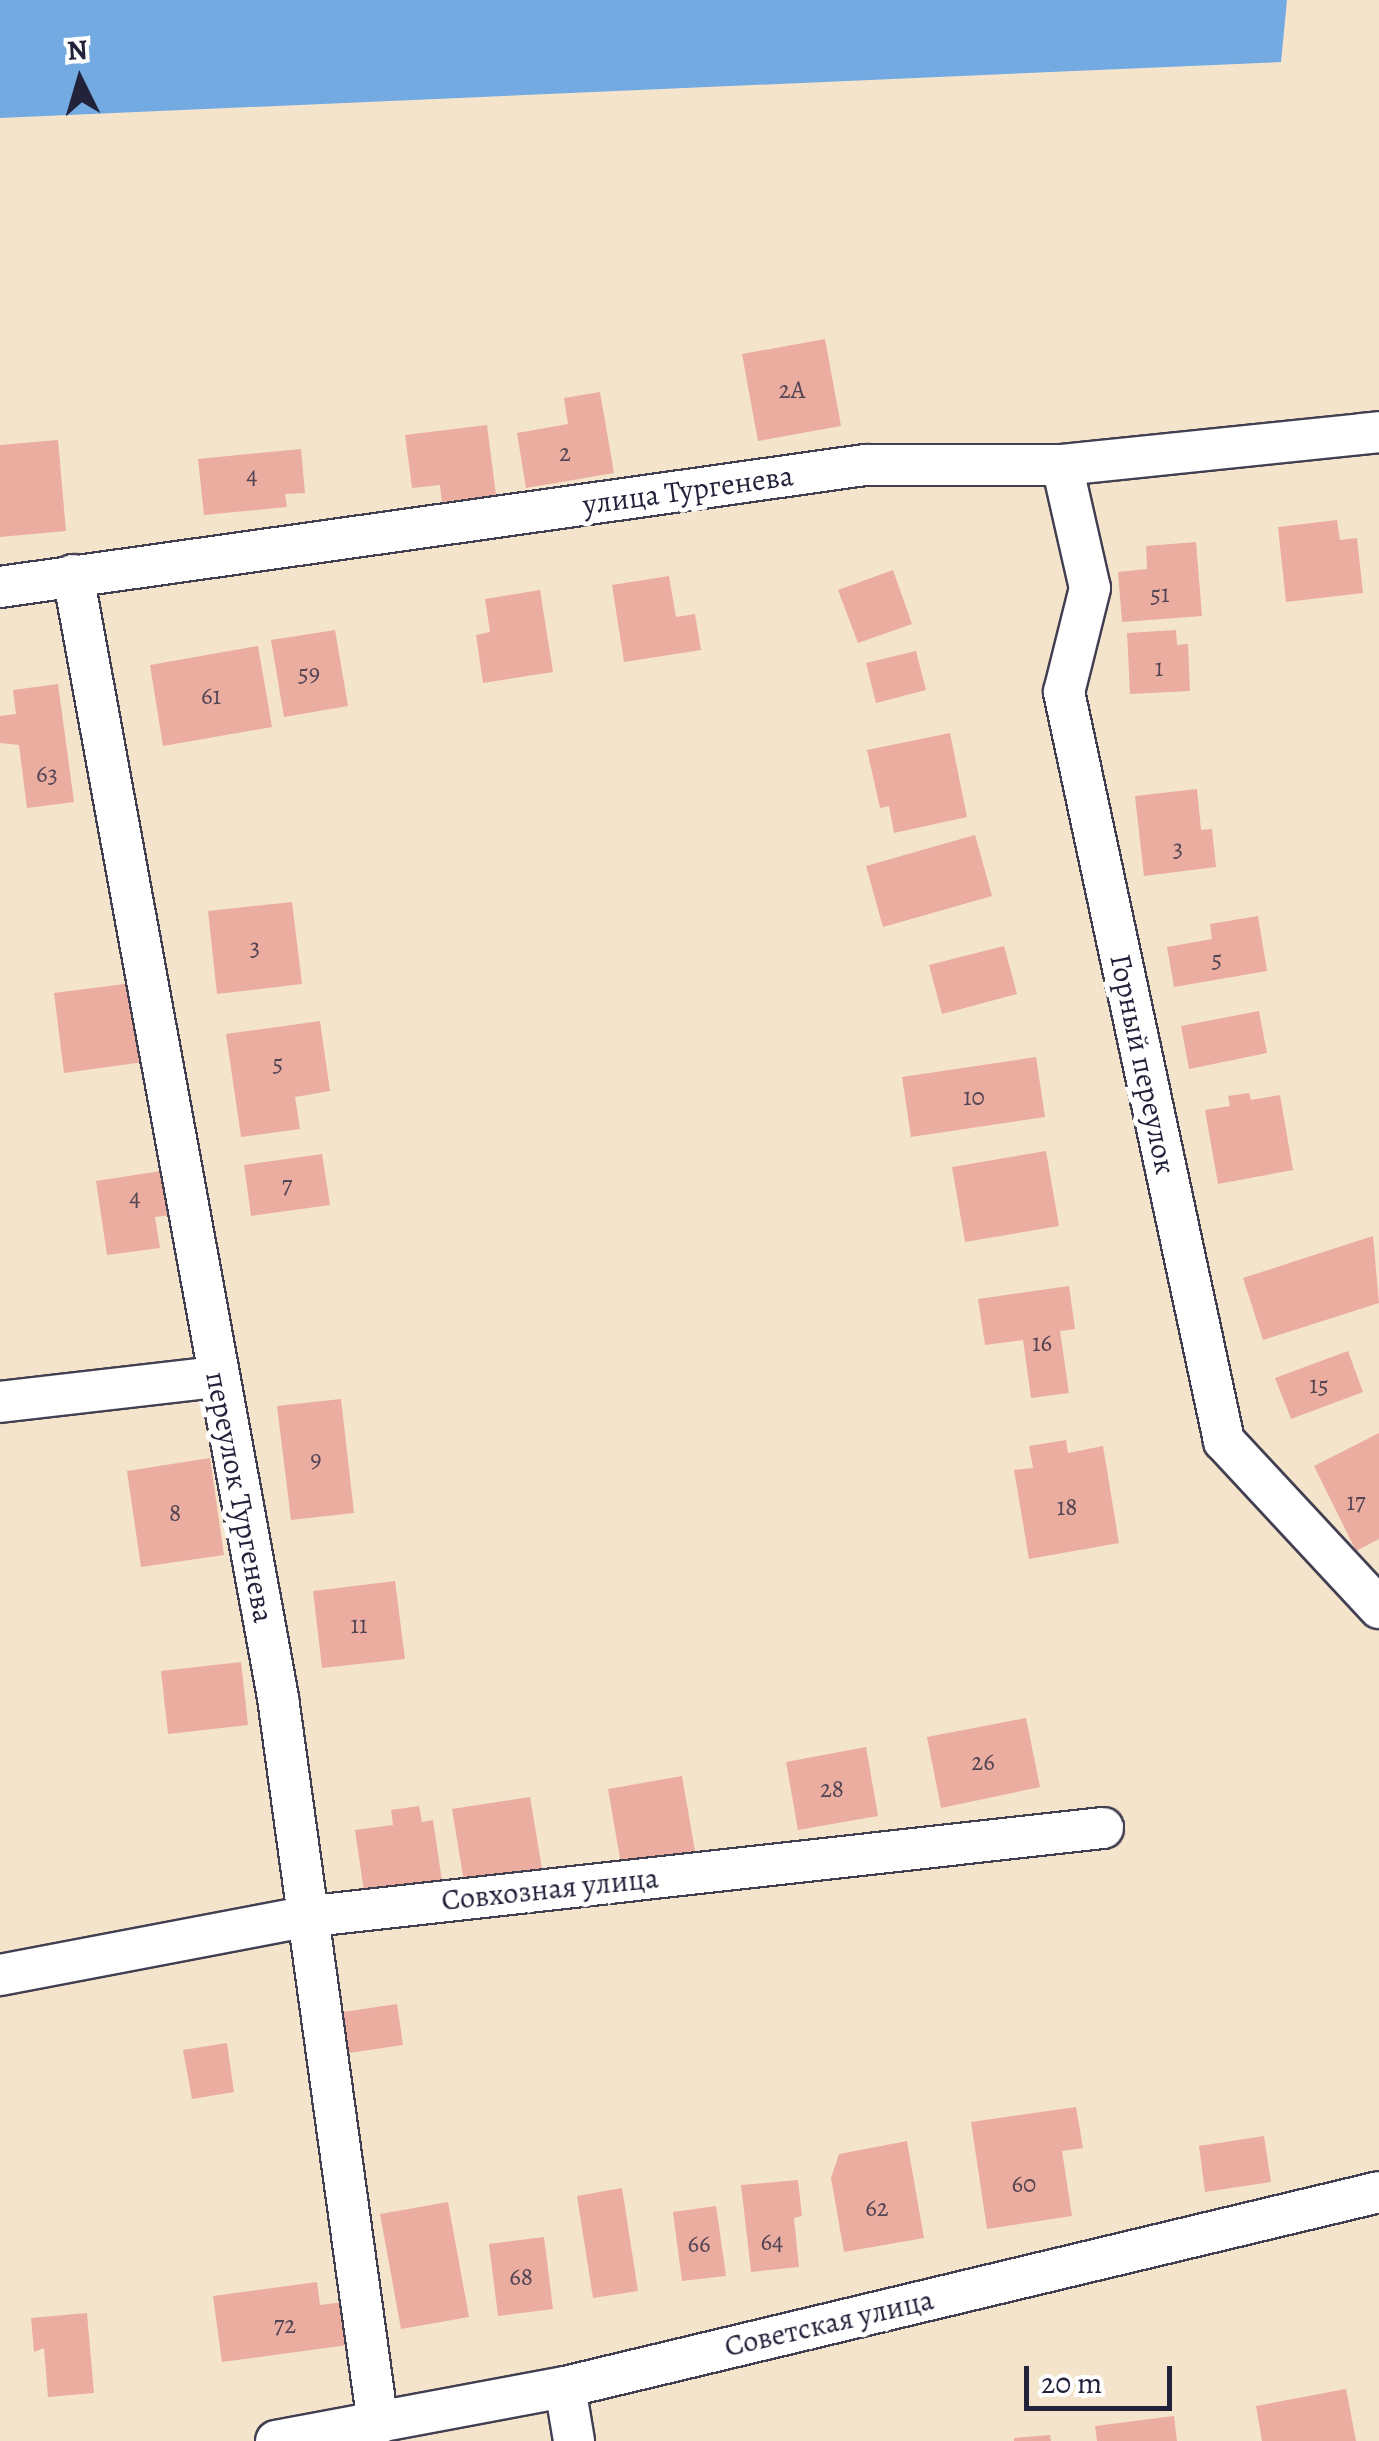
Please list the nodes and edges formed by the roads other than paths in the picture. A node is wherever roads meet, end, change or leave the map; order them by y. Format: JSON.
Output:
{"nodes":[{"id":1,"x":1379,"y":432,"type":"edge"},
{"id":2,"x":1062,"y":465,"type":"junction"},
{"id":3,"x":73,"y":574,"type":"junction"},
{"id":4,"x":0,"y":587,"type":"edge"},
{"id":5,"x":216,"y":1377,"type":"junction"},
{"id":6,"x":0,"y":1402,"type":"edge"},
{"id":7,"x":1379,"y":1608,"type":"edge"},
{"id":8,"x":1103,"y":1828,"type":"dead end"},
{"id":9,"x":304,"y":1917,"type":"junction"},
{"id":10,"x":0,"y":1975,"type":"edge"},
{"id":11,"x":1379,"y":2192,"type":"edge"},
{"id":12,"x":565,"y":2387,"type":"junction"},
{"id":13,"x":378,"y":2424,"type":"junction"},
{"id":14,"x":276,"y":2441,"type":"edge"},
{"id":15,"x":574,"y":2441,"type":"edge"}],
"edges":[{"from":1,"to":2,"type":"street","name":"улица Тургенева"},
{"from":2,"to":3,"type":"street","name":"улица Тургенева"},
{"from":2,"to":7,"type":"street","name":"Горный переулок"},
{"from":3,"to":4,"type":"street","name":"улица Тургенева"},
{"from":3,"to":5,"type":"street","name":"переулок Тургенева"},
{"from":5,"to":6,"type":"street"},
{"from":5,"to":9,"type":"street","name":"переулок Тургенева"},
{"from":8,"to":9,"type":"street","name":"Совхозная улица"},
{"from":9,"to":10,"type":"street","name":"Совхозная улица"},
{"from":9,"to":13,"type":"street","name":"переулок Тургенева"},
{"from":11,"to":12,"type":"street","name":"Советская улица"},
{"from":12,"to":13,"type":"street","name":"Советская улица"},
{"from":12,"to":15,"type":"street"},
{"from":13,"to":14,"type":"street","name":"Советская улица"}]}
